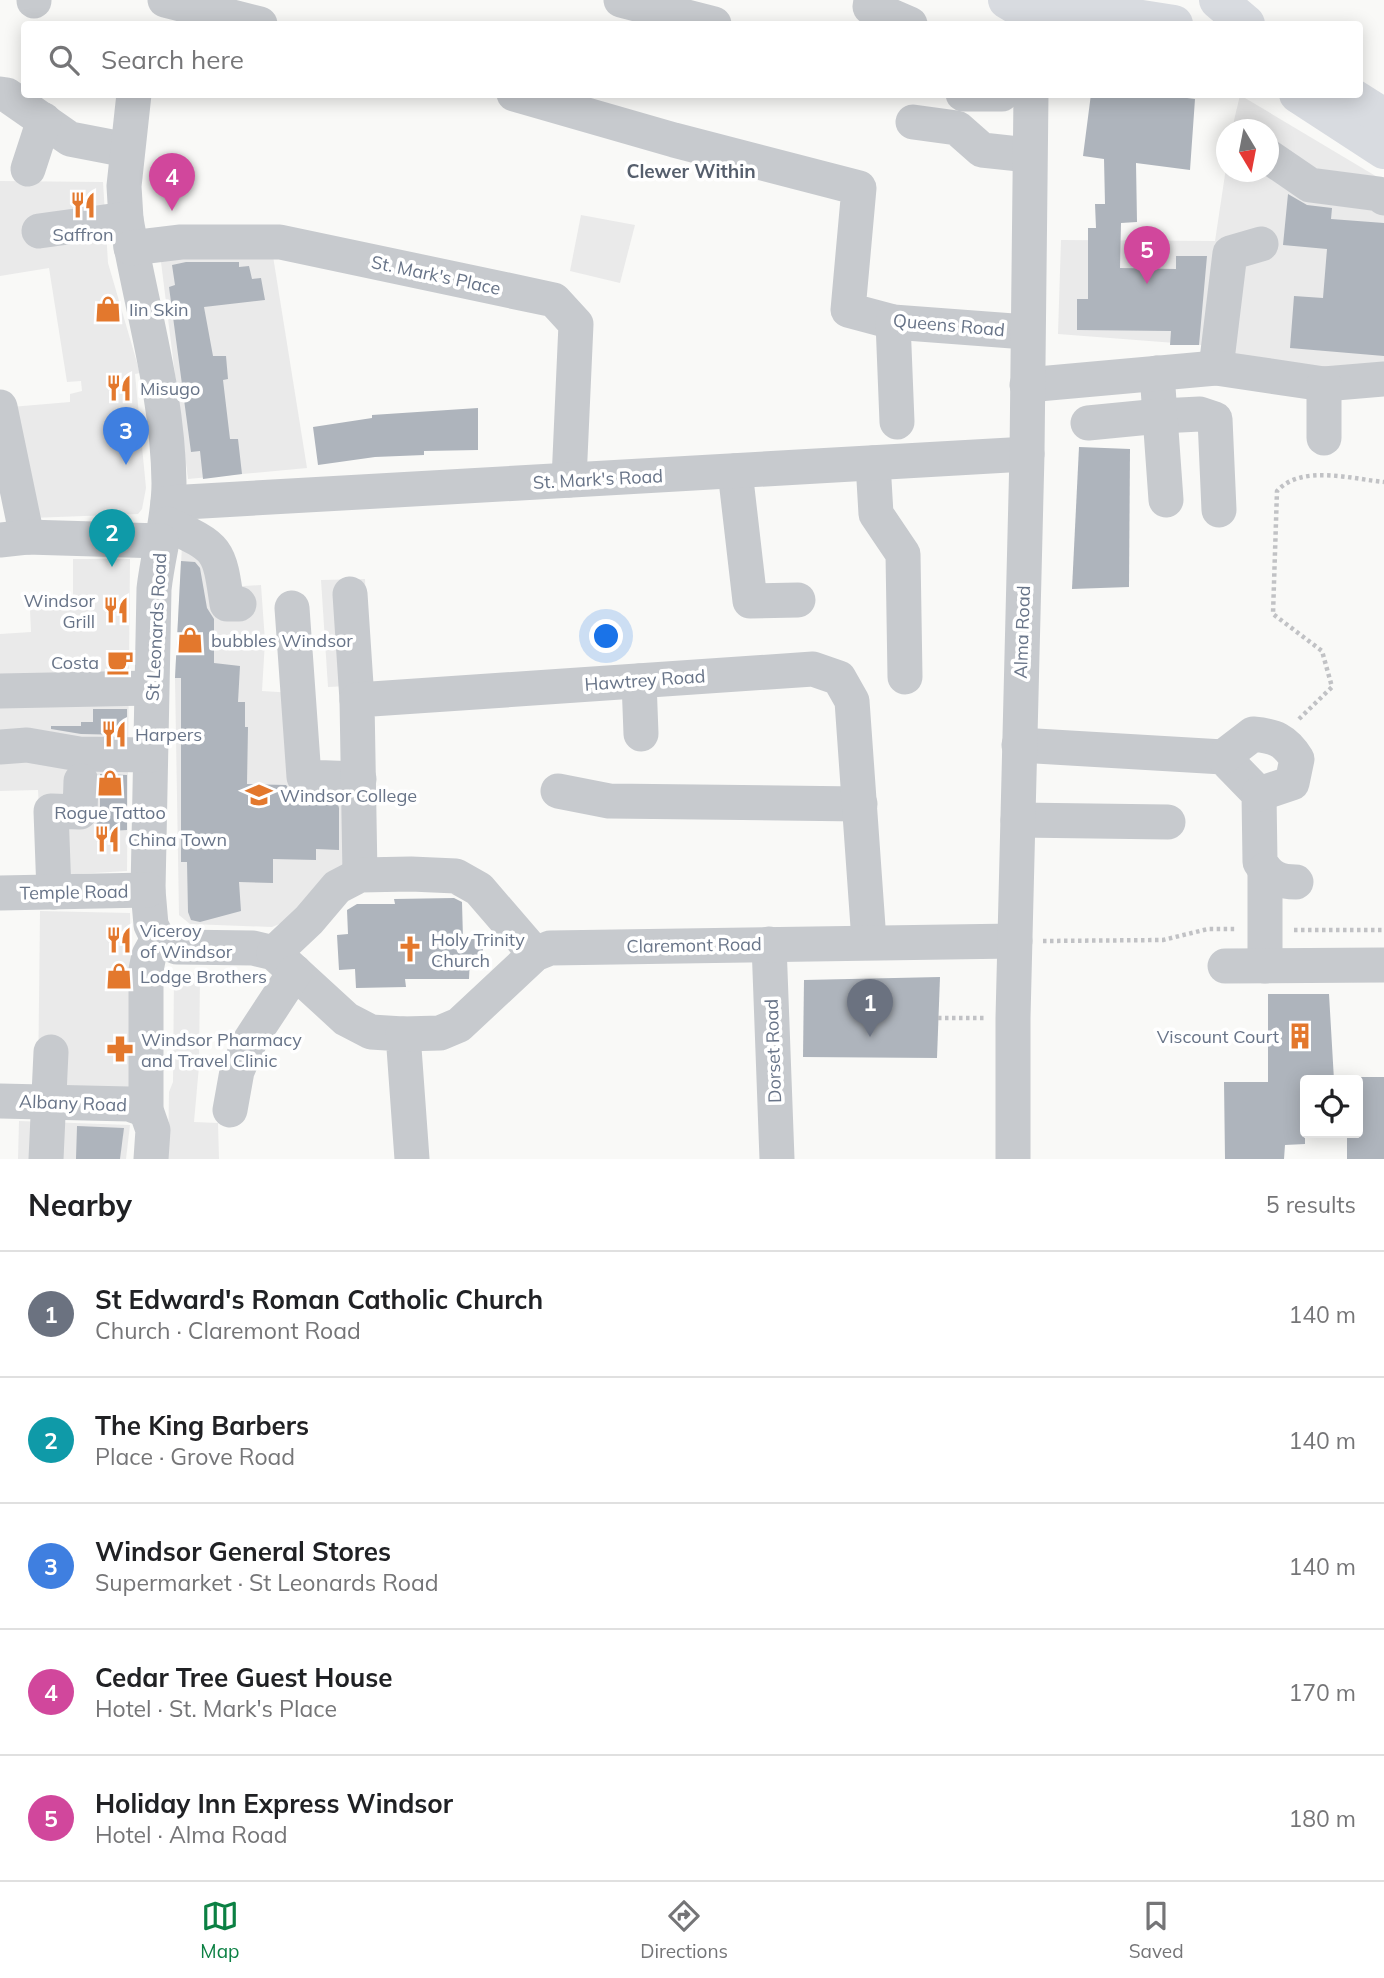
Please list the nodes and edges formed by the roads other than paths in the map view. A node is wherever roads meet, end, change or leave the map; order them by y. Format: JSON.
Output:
{"nodes":[{"id":1,"x":153,"y":0,"type":"edge"},
{"id":2,"x":165,"y":0,"type":"edge"},
{"id":3,"x":621,"y":0,"type":"edge"},
{"id":4,"x":871,"y":0,"type":"edge"},
{"id":5,"x":1005,"y":0,"type":"edge"},
{"id":6,"x":1218,"y":0,"type":"edge"},
{"id":7,"x":1071,"y":12,"type":"edge"},
{"id":8,"x":708,"y":15,"type":"edge"},
{"id":9,"x":149,"y":21,"type":"edge"},
{"id":10,"x":248,"y":21,"type":"edge"},
{"id":11,"x":903,"y":21,"type":"edge"},
{"id":12,"x":1007,"y":21,"type":"edge"},
{"id":13,"x":1148,"y":21,"type":"edge"},
{"id":14,"x":1242,"y":21,"type":"edge"},
{"id":15,"x":0,"y":94,"type":"edge"},
{"id":16,"x":134,"y":98,"type":"edge"},
{"id":17,"x":528,"y":98,"type":"edge"},
{"id":18,"x":1021,"y":98,"type":"edge"},
{"id":19,"x":1304,"y":98,"type":"edge"},
{"id":20,"x":1353,"y":98,"type":"edge"},
{"id":21,"x":1384,"y":117,"type":"edge"},
{"id":22,"x":44,"y":120,"type":"junction"},
{"id":23,"x":913,"y":122,"type":"dead end"},
{"id":24,"x":127,"y":150,"type":"junction"},
{"id":25,"x":1384,"y":150,"type":"edge"},
{"id":26,"x":1028,"y":155,"type":"junction"},
{"id":27,"x":1279,"y":164,"type":"edge"},
{"id":28,"x":28,"y":169,"type":"dead end"},
{"id":29,"x":1384,"y":198,"type":"edge"},
{"id":30,"x":38,"y":231,"type":"dead end"},
{"id":31,"x":128,"y":234,"type":"junction"},
{"id":32,"x":1261,"y":243,"type":"dead end"},
{"id":33,"x":893,"y":322,"type":"junction"},
{"id":34,"x":1027,"y":332,"type":"junction"},
{"id":35,"x":1216,"y":368,"type":"junction"},
{"id":36,"x":1157,"y":373,"type":"junction"},
{"id":37,"x":1384,"y":379,"type":"edge"},
{"id":38,"x":1324,"y":384,"type":"junction"},
{"id":39,"x":1027,"y":385,"type":"junction"},
{"id":40,"x":0,"y":407,"type":"edge"},
{"id":41,"x":1160,"y":416,"type":"junction"},
{"id":42,"x":897,"y":422,"type":"dead end"},
{"id":43,"x":1088,"y":423,"type":"dead end"},
{"id":44,"x":1324,"y":438,"type":"dead end"},
{"id":45,"x":1027,"y":454,"type":"junction"},
{"id":46,"x":873,"y":463,"type":"junction"},
{"id":47,"x":735,"y":471,"type":"junction"},
{"id":48,"x":569,"y":480,"type":"junction"},
{"id":49,"x":1166,"y":500,"type":"dead end"},
{"id":50,"x":1219,"y":510,"type":"dead end"},
{"id":51,"x":165,"y":523,"type":"junction"},
{"id":52,"x":13,"y":539,"type":"edge"},
{"id":53,"x":350,"y":594,"type":"dead end"},
{"id":54,"x":798,"y":600,"type":"dead end"},
{"id":55,"x":239,"y":604,"type":"dead end"},
{"id":56,"x":292,"y":608,"type":"dead end"},
{"id":57,"x":905,"y":677,"type":"dead end"},
{"id":58,"x":639,"y":681,"type":"junction"},
{"id":59,"x":151,"y":688,"type":"junction"},
{"id":60,"x":0,"y":691,"type":"edge"},
{"id":61,"x":358,"y":700,"type":"junction"},
{"id":62,"x":641,"y":734,"type":"dead end"},
{"id":63,"x":1019,"y":745,"type":"junction"},
{"id":64,"x":0,"y":747,"type":"edge"},
{"id":65,"x":150,"y":755,"type":"junction"},
{"id":66,"x":1223,"y":757,"type":"junction"},
{"id":67,"x":359,"y":779,"type":"junction"},
{"id":68,"x":80,"y":781,"type":"dead end"},
{"id":69,"x":558,"y":791,"type":"dead end"},
{"id":70,"x":1259,"y":794,"type":"junction"},
{"id":71,"x":860,"y":804,"type":"junction"},
{"id":72,"x":1017,"y":820,"type":"junction"},
{"id":73,"x":1168,"y":822,"type":"dead end"},
{"id":74,"x":360,"y":875,"type":"junction"},
{"id":75,"x":148,"y":890,"type":"junction"},
{"id":76,"x":54,"y":892,"type":"junction"},
{"id":77,"x":0,"y":893,"type":"edge"},
{"id":78,"x":158,"y":940,"type":"junction"},
{"id":79,"x":869,"y":941,"type":"junction"},
{"id":80,"x":1015,"y":941,"type":"junction"},
{"id":81,"x":769,"y":944,"type":"junction"},
{"id":82,"x":535,"y":954,"type":"junction"},
{"id":83,"x":284,"y":962,"type":"junction"},
{"id":84,"x":1384,"y":965,"type":"edge"},
{"id":85,"x":1225,"y":966,"type":"dead end"},
{"id":86,"x":1265,"y":966,"type":"junction"},
{"id":87,"x":404,"y":1034,"type":"junction"},
{"id":88,"x":51,"y":1052,"type":"dead end"},
{"id":89,"x":0,"y":1101,"type":"edge"},
{"id":90,"x":49,"y":1102,"type":"junction"},
{"id":91,"x":146,"y":1110,"type":"junction"},
{"id":92,"x":230,"y":1110,"type":"dead end"},
{"id":93,"x":46,"y":1159,"type":"edge"},
{"id":94,"x":151,"y":1159,"type":"edge"},
{"id":95,"x":412,"y":1159,"type":"edge"},
{"id":96,"x":777,"y":1159,"type":"edge"},
{"id":97,"x":1013,"y":1159,"type":"edge"}],
"edges":[{"from":1,"to":9,"type":"street"},
{"from":2,"to":10,"type":"street"},
{"from":3,"to":8,"type":"street"},
{"from":4,"to":11,"type":"street"},
{"from":5,"to":7,"type":"main road"},
{"from":5,"to":12,"type":"street"},
{"from":6,"to":14,"type":"main road"},
{"from":7,"to":13,"type":"main road"},
{"from":15,"to":22,"type":"street"},
{"from":16,"to":24,"type":"street","name":"St Leonards Road"},
{"from":17,"to":33,"type":"street","name":"Queens Road"},
{"from":18,"to":26,"type":"street","name":"Alma Road"},
{"from":19,"to":25,"type":"main road"},
{"from":20,"to":21,"type":"main road"},
{"from":22,"to":24,"type":"street"},
{"from":22,"to":28,"type":"street"},
{"from":23,"to":26,"type":"street"},
{"from":24,"to":31,"type":"street","name":"St Leonards Road"},
{"from":26,"to":34,"type":"street","name":"Alma Road"},
{"from":27,"to":29,"type":"street"},
{"from":30,"to":31,"type":"street","name":"St. Mark's Place"},
{"from":31,"to":48,"type":"street","name":"St. Mark's Place"},
{"from":31,"to":51,"type":"street","name":"St Leonards Road"},
{"from":32,"to":35,"type":"street"},
{"from":33,"to":34,"type":"street","name":"Queens Road"},
{"from":33,"to":42,"type":"street"},
{"from":34,"to":39,"type":"street","name":"Alma Road"},
{"from":35,"to":36,"type":"street"},
{"from":35,"to":38,"type":"street"},
{"from":36,"to":39,"type":"street"},
{"from":36,"to":41,"type":"street"},
{"from":37,"to":38,"type":"street"},
{"from":38,"to":44,"type":"street"},
{"from":39,"to":45,"type":"street","name":"Alma Road"},
{"from":40,"to":52,"type":"street"},
{"from":41,"to":43,"type":"street"},
{"from":41,"to":49,"type":"street"},
{"from":41,"to":50,"type":"street"},
{"from":45,"to":46,"type":"street","name":"St. Mark's Road"},
{"from":45,"to":63,"type":"street","name":"Alma Road"},
{"from":46,"to":47,"type":"street","name":"St. Mark's Road"},
{"from":46,"to":57,"type":"street"},
{"from":47,"to":48,"type":"street","name":"St. Mark's Road"},
{"from":47,"to":54,"type":"street"},
{"from":48,"to":51,"type":"street","name":"St. Mark's Road"},
{"from":51,"to":52,"type":"street","name":"St. Mark's Road"},
{"from":51,"to":55,"type":"street"},
{"from":51,"to":59,"type":"street","name":"St Leonards Road"},
{"from":53,"to":61,"type":"street"},
{"from":56,"to":67,"type":"street"},
{"from":58,"to":61,"type":"street","name":"Hawtrey Road"},
{"from":58,"to":62,"type":"street"},
{"from":58,"to":71,"type":"street","name":"Hawtrey Road"},
{"from":59,"to":60,"type":"street"},
{"from":59,"to":65,"type":"street","name":"St Leonards Road"},
{"from":61,"to":67,"type":"street"},
{"from":63,"to":66,"type":"street"},
{"from":63,"to":72,"type":"street","name":"Alma Road"},
{"from":64,"to":65,"type":"street"},
{"from":65,"to":75,"type":"street","name":"St Leonards Road"},
{"from":66,"to":70,"type":"street"},
{"from":66,"to":70,"type":"street"},
{"from":67,"to":74,"type":"street"},
{"from":68,"to":76,"type":"street"},
{"from":69,"to":71,"type":"street"},
{"from":70,"to":86,"type":"street"},
{"from":71,"to":79,"type":"street","name":"Hawtrey Road"},
{"from":72,"to":73,"type":"street"},
{"from":72,"to":80,"type":"street","name":"Alma Road"},
{"from":74,"to":82,"type":"street"},
{"from":74,"to":83,"type":"street"},
{"from":75,"to":76,"type":"street","name":"Temple Road"},
{"from":75,"to":78,"type":"street","name":"St Leonards Road"},
{"from":76,"to":77,"type":"street","name":"Temple Road"},
{"from":78,"to":83,"type":"street"},
{"from":78,"to":91,"type":"street"},
{"from":79,"to":80,"type":"street","name":"Claremont Road"},
{"from":79,"to":81,"type":"street","name":"Claremont Road"},
{"from":80,"to":97,"type":"street","name":"Alma Road"},
{"from":81,"to":82,"type":"street","name":"Claremont Road"},
{"from":81,"to":96,"type":"street","name":"Dorset Road"},
{"from":82,"to":87,"type":"street"},
{"from":83,"to":87,"type":"street"},
{"from":83,"to":92,"type":"street"},
{"from":84,"to":86,"type":"street"},
{"from":85,"to":86,"type":"street"},
{"from":87,"to":95,"type":"street"},
{"from":88,"to":90,"type":"street"},
{"from":89,"to":90,"type":"street","name":"Albany Road"},
{"from":90,"to":91,"type":"street","name":"Albany Road"},
{"from":90,"to":93,"type":"street"},
{"from":91,"to":94,"type":"street"}]}
